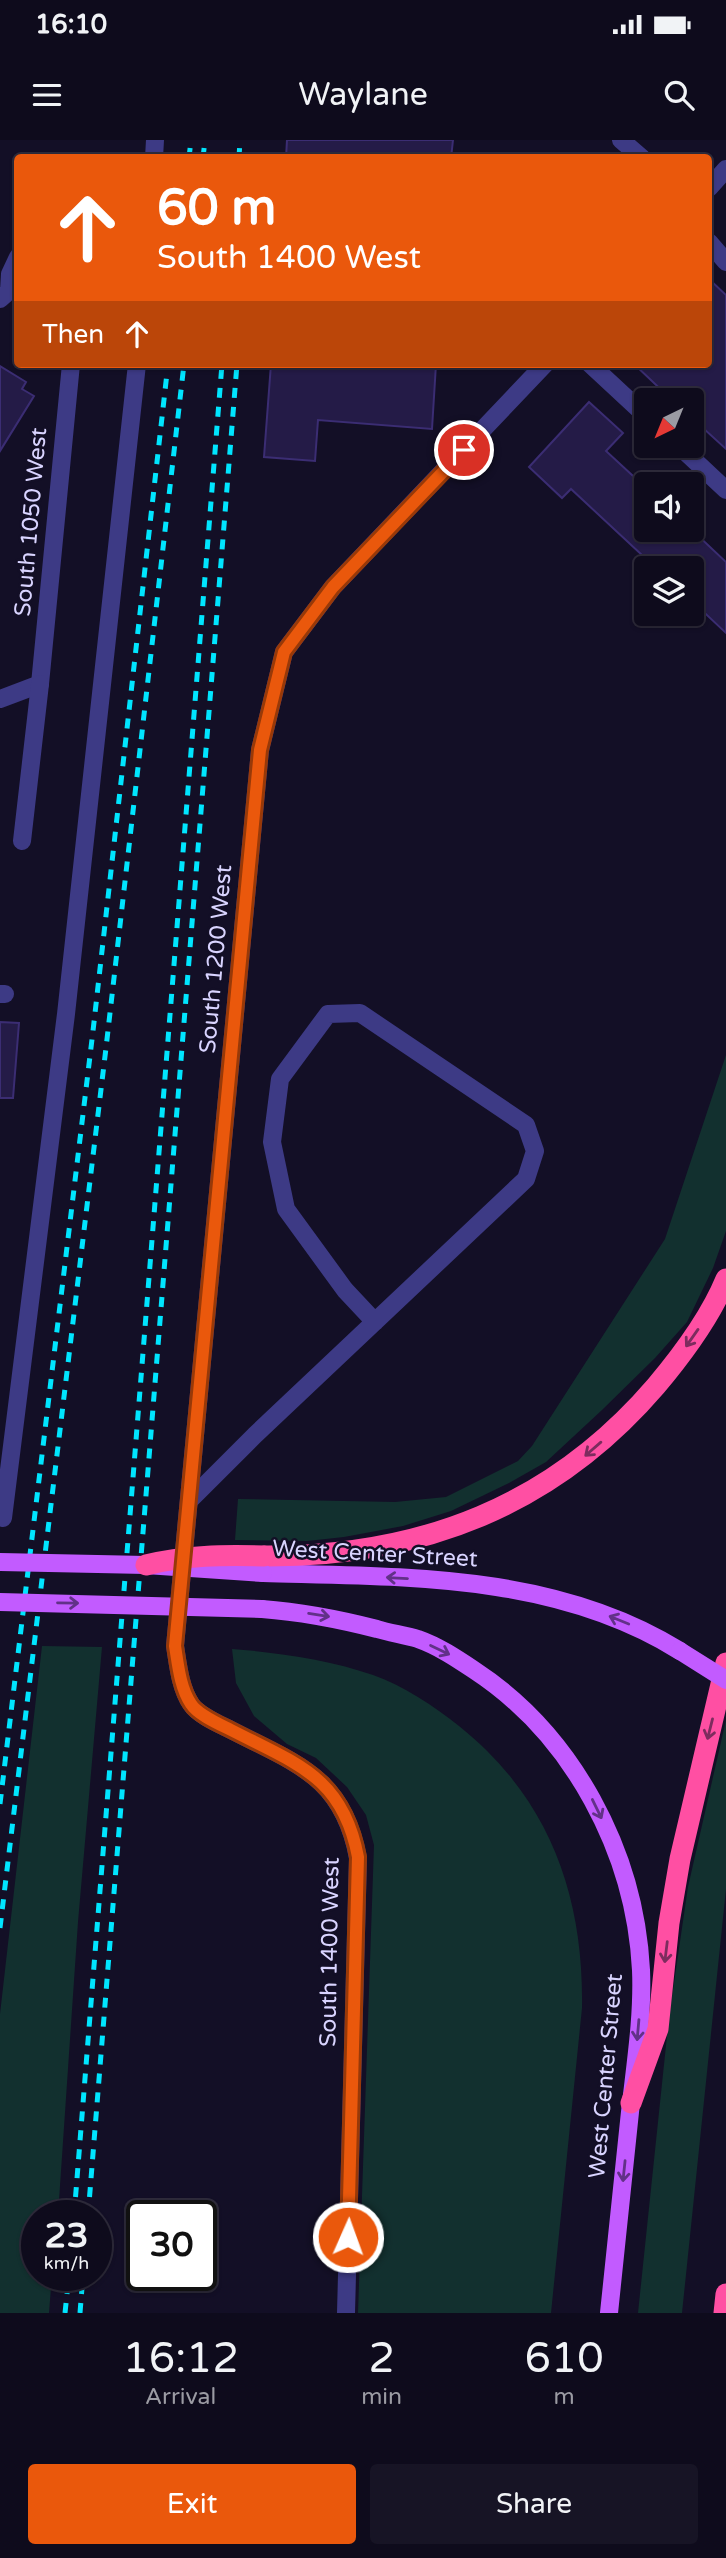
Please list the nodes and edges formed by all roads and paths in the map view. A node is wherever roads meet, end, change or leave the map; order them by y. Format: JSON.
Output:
{"nodes":[{"id":1,"x":621,"y":140,"type":"edge"},
{"id":2,"x":637,"y":154,"type":"edge"},
{"id":3,"x":726,"y":169,"type":"edge"},
{"id":4,"x":712,"y":185,"type":"edge"},
{"id":5,"x":712,"y":246,"type":"edge"},
{"id":6,"x":726,"y":262,"type":"edge"},
{"id":7,"x":14,"y":266,"type":"edge"},
{"id":8,"x":9,"y":296,"type":"edge"},
{"id":9,"x":71,"y":368,"type":"edge"},
{"id":10,"x":137,"y":368,"type":"edge"},
{"id":11,"x":541,"y":368,"type":"edge"},
{"id":12,"x":594,"y":368,"type":"edge"},
{"id":13,"x":634,"y":405,"type":"edge"},
{"id":14,"x":692,"y":458,"type":"edge"},
{"id":15,"x":726,"y":490,"type":"edge"},
{"id":16,"x":40,"y":684,"type":"junction"},
{"id":17,"x":0,"y":699,"type":"edge"},
{"id":18,"x":22,"y":841,"type":"dead end"},
{"id":19,"x":726,"y":1279,"type":"edge"},
{"id":20,"x":375,"y":1322,"type":"junction"},
{"id":21,"x":190,"y":1500,"type":"junction"},
{"id":22,"x":3,"y":1518,"type":"dead end"},
{"id":23,"x":0,"y":1562,"type":"edge"},
{"id":24,"x":263,"y":1564,"type":"junction"},
{"id":25,"x":146,"y":1565,"type":"joint"},
{"id":26,"x":180,"y":1596,"type":"joint"},
{"id":27,"x":0,"y":1602,"type":"edge"},
{"id":28,"x":726,"y":1662,"type":"edge"},
{"id":29,"x":726,"y":1680,"type":"edge"},
{"id":30,"x":631,"y":2103,"type":"junction"},
{"id":31,"x":726,"y":2294,"type":"edge"},
{"id":32,"x":346,"y":2313,"type":"edge"},
{"id":33,"x":609,"y":2313,"type":"edge"},
{"id":34,"x":724,"y":2313,"type":"edge"}],
"edges":[{"from":1,"to":2,"type":"street"},
{"from":3,"to":4,"type":"street"},
{"from":5,"to":6,"type":"street"},
{"from":7,"to":8,"type":"street"},
{"from":9,"to":16,"type":"street","name":"South 1050 West"},
{"from":10,"to":22,"type":"street"},
{"from":11,"to":21,"type":"street","name":"South 1200 West"},
{"from":12,"to":13,"type":"street"},
{"from":14,"to":15,"type":"street"},
{"from":16,"to":17,"type":"street"},
{"from":16,"to":18,"type":"street","name":"South 1050 West"},
{"from":19,"to":24,"type":"highway","one_way":true},
{"from":20,"to":20,"type":"street"},
{"from":20,"to":21,"type":"street"},
{"from":21,"to":26,"type":"street","name":"South 1200 West"},
{"from":23,"to":25,"type":"main road","bridge":true},
{"from":24,"to":25,"type":"highway","bridge":true},
{"from":29,"to":24,"type":"main road","name":"West Center Street","one_way":true,"bridge":true},
{"from":26,"to":32,"type":"street","name":"South 1400 West"},
{"from":27,"to":30,"type":"main road","name":"West Center Street","one_way":true,"bridge":true},
{"from":28,"to":30,"type":"highway","one_way":true},
{"from":30,"to":33,"type":"main road","name":"West Center Street","one_way":true},
{"from":31,"to":34,"type":"highway"}]}
